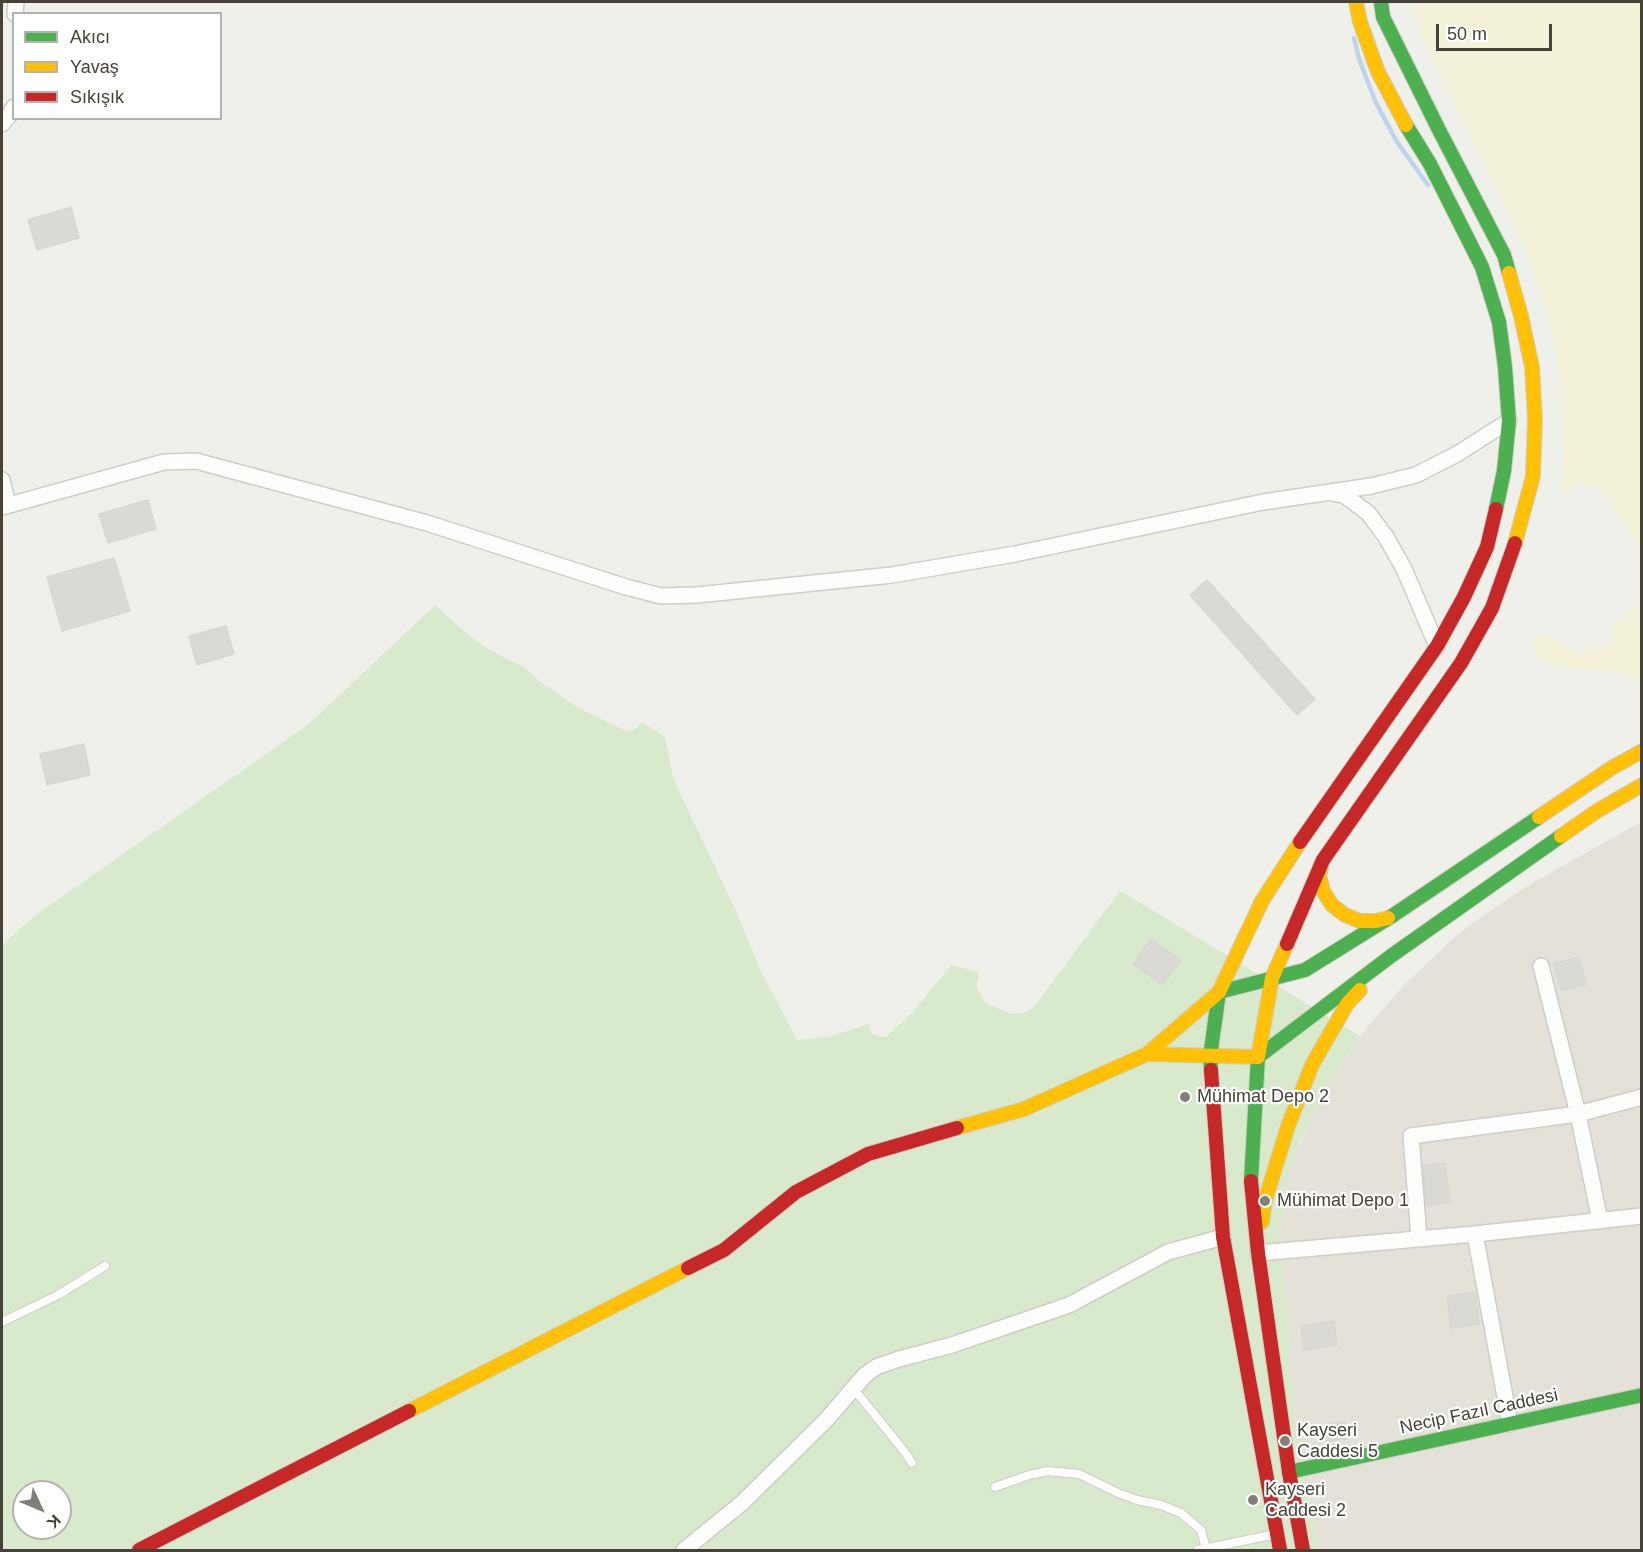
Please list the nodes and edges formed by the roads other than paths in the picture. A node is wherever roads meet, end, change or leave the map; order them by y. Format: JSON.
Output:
{"nodes":[{"id":1,"x":1356,"y":2,"type":"edge"},
{"id":2,"x":1381,"y":2,"type":"edge"},
{"id":3,"x":12,"y":110,"type":"edge"},
{"id":4,"x":2,"y":124,"type":"edge"},
{"id":5,"x":1509,"y":421,"type":"junction"},
{"id":6,"x":2,"y":480,"type":"edge"},
{"id":7,"x":1325,"y":492,"type":"junction"},
{"id":8,"x":5,"y":506,"type":"edge"},
{"id":9,"x":1437,"y":646,"type":"junction"},
{"id":10,"x":1641,"y":751,"type":"edge"},
{"id":11,"x":1641,"y":785,"type":"edge"},
{"id":12,"x":1323,"y":860,"type":"junction"},
{"id":13,"x":1392,"y":916,"type":"junction"},
{"id":14,"x":1391,"y":956,"type":"junction"},
{"id":15,"x":1541,"y":966,"type":"dead end"},
{"id":16,"x":1272,"y":978,"type":"junction"},
{"id":17,"x":1219,"y":992,"type":"junction"},
{"id":18,"x":1147,"y":1054,"type":"junction"},
{"id":19,"x":1210,"y":1057,"type":"junction"},
{"id":20,"x":1258,"y":1057,"type":"junction"},
{"id":21,"x":1641,"y":1097,"type":"edge"},
{"id":22,"x":1578,"y":1114,"type":"junction"},
{"id":23,"x":1641,"y":1216,"type":"edge"},
{"id":24,"x":1600,"y":1221,"type":"junction"},
{"id":25,"x":1475,"y":1234,"type":"junction"},
{"id":26,"x":1223,"y":1237,"type":"junction"},
{"id":27,"x":1419,"y":1238,"type":"junction"},
{"id":28,"x":1258,"y":1253,"type":"junction"},
{"id":29,"x":105,"y":1266,"type":"dead end"},
{"id":30,"x":2,"y":1322,"type":"edge"},
{"id":31,"x":853,"y":1388,"type":"junction"},
{"id":32,"x":1641,"y":1395,"type":"edge"},
{"id":33,"x":1510,"y":1424,"type":"junction"},
{"id":34,"x":912,"y":1463,"type":"dead end"},
{"id":35,"x":1289,"y":1472,"type":"junction"},
{"id":36,"x":995,"y":1487,"type":"dead end"},
{"id":37,"x":1277,"y":1534,"type":"junction"},
{"id":38,"x":1202,"y":1550,"type":"edge"},
{"id":39,"x":139,"y":1551,"type":"edge"},
{"id":40,"x":684,"y":1551,"type":"edge"},
{"id":41,"x":1280,"y":1551,"type":"edge"},
{"id":42,"x":1303,"y":1551,"type":"edge"}],
"edges":[{"from":1,"to":5,"type":"street"},
{"from":2,"to":12,"type":"street"},
{"from":3,"to":4,"type":"street"},
{"from":5,"to":7,"type":"street"},
{"from":5,"to":9,"type":"street"},
{"from":6,"to":8,"type":"street"},
{"from":7,"to":8,"type":"street"},
{"from":7,"to":9,"type":"street"},
{"from":9,"to":17,"type":"street"},
{"from":10,"to":13,"type":"street"},
{"from":11,"to":14,"type":"street"},
{"from":12,"to":13,"type":"street"},
{"from":12,"to":16,"type":"street"},
{"from":13,"to":16,"type":"street"},
{"from":14,"to":20,"type":"street"},
{"from":14,"to":28,"type":"street"},
{"from":15,"to":22,"type":"street"},
{"from":16,"to":17,"type":"street"},
{"from":16,"to":20,"type":"street"},
{"from":17,"to":18,"type":"street"},
{"from":17,"to":19,"type":"street"},
{"from":18,"to":19,"type":"street"},
{"from":18,"to":39,"type":"street"},
{"from":19,"to":20,"type":"street"},
{"from":19,"to":26,"type":"street"},
{"from":20,"to":28,"type":"street"},
{"from":21,"to":22,"type":"street"},
{"from":22,"to":24,"type":"street"},
{"from":22,"to":27,"type":"street"},
{"from":23,"to":24,"type":"street"},
{"from":24,"to":25,"type":"street"},
{"from":25,"to":27,"type":"street"},
{"from":25,"to":33,"type":"street"},
{"from":26,"to":31,"type":"street"},
{"from":26,"to":37,"type":"street"},
{"from":27,"to":28,"type":"street"},
{"from":28,"to":35,"type":"street"},
{"from":29,"to":30,"type":"lane"},
{"from":31,"to":34,"type":"lane"},
{"from":31,"to":40,"type":"street"},
{"from":32,"to":33,"type":"street","name":"Necip Fazıl Caddesi"},
{"from":33,"to":35,"type":"street","name":"Necip Fazıl Caddesi"},
{"from":35,"to":42,"type":"street"},
{"from":36,"to":38,"type":"lane"},
{"from":37,"to":38,"type":"lane"},
{"from":37,"to":41,"type":"street"}]}
